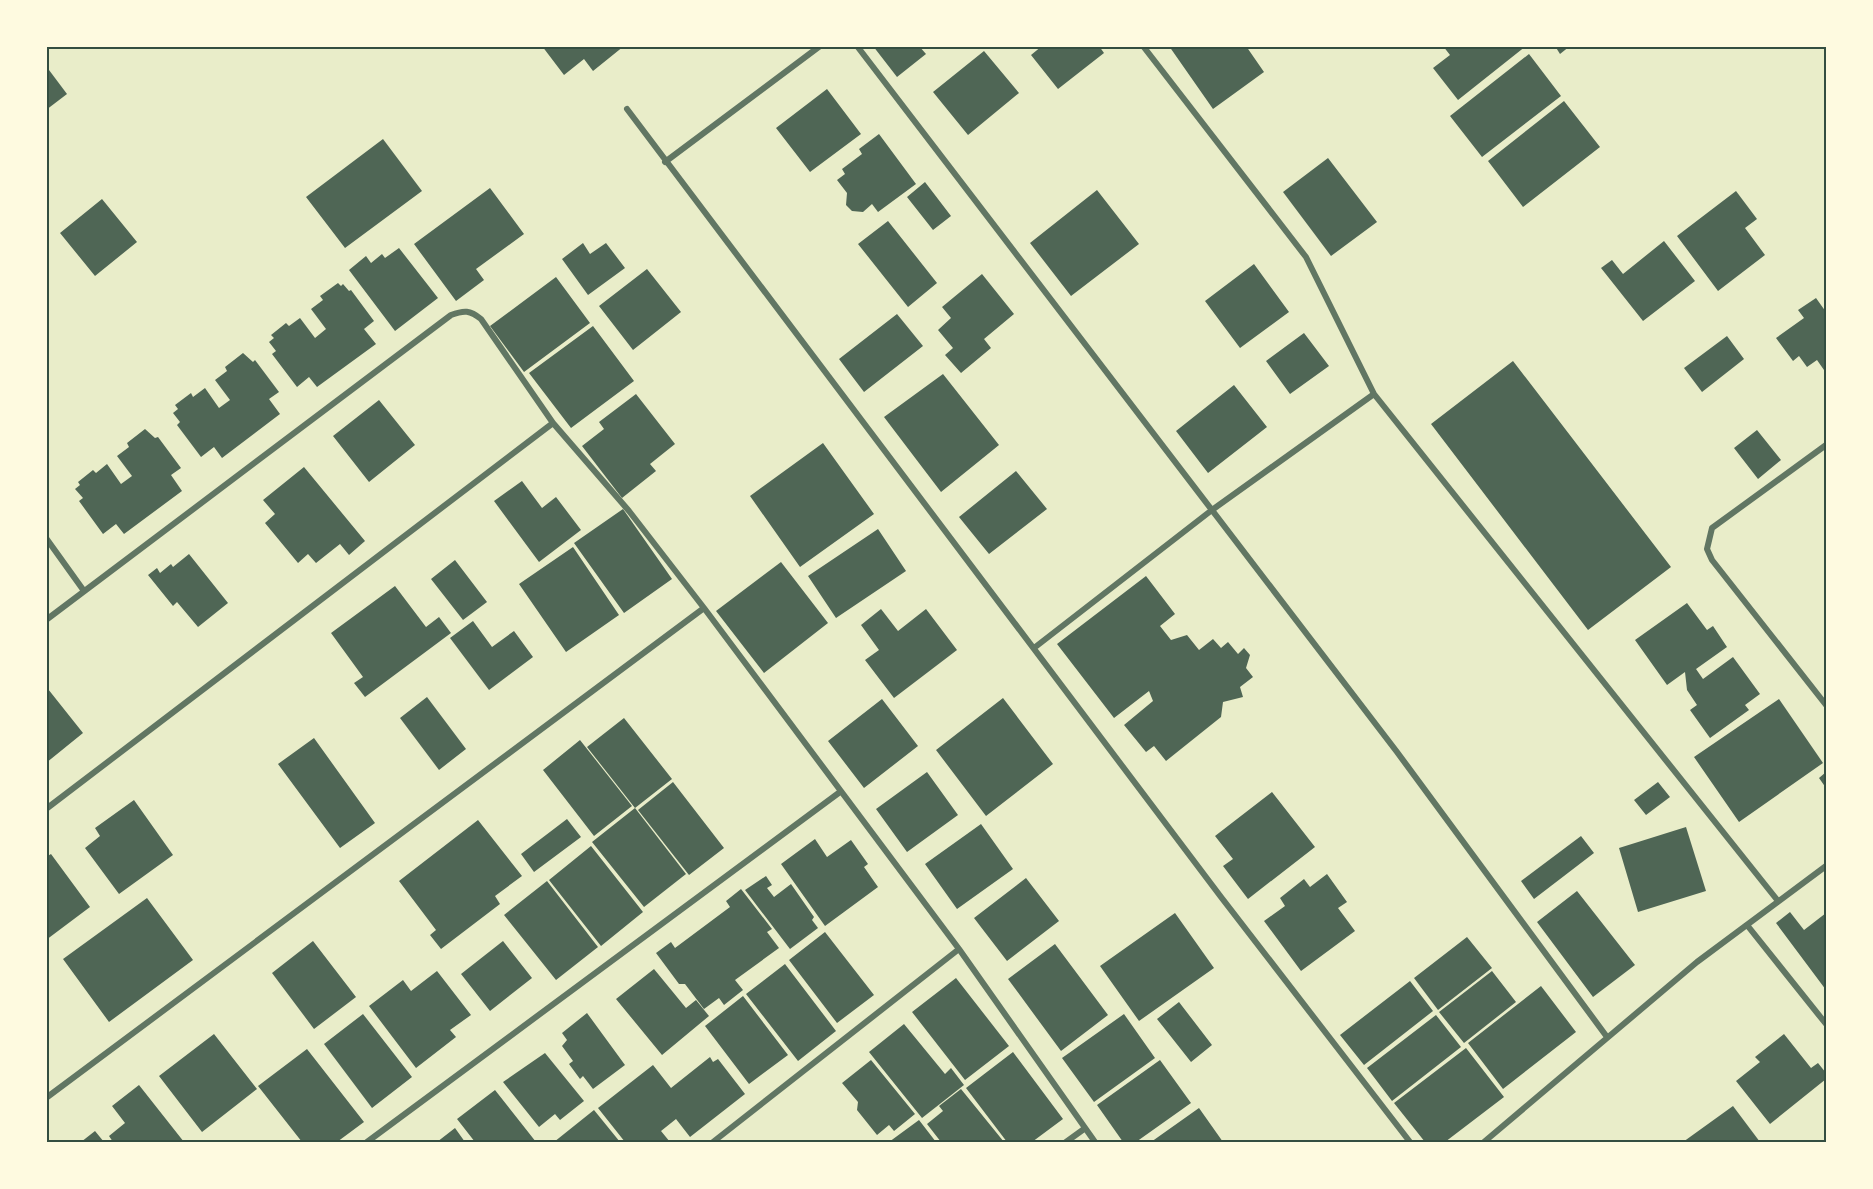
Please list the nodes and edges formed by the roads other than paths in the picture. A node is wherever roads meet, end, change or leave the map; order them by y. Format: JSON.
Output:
{"nodes":[{"id":1,"x":820,"y":46,"type":"edge"},
{"id":2,"x":857,"y":46,"type":"edge"},
{"id":3,"x":1143,"y":46,"type":"edge"},
{"id":4,"x":627,"y":109,"type":"dead end"},
{"id":5,"x":665,"y":162,"type":"junction"},
{"id":6,"x":1374,"y":394,"type":"junction"},
{"id":7,"x":553,"y":423,"type":"junction"},
{"id":8,"x":1827,"y":445,"type":"edge"},
{"id":9,"x":1212,"y":510,"type":"junction"},
{"id":10,"x":46,"y":538,"type":"edge"},
{"id":11,"x":84,"y":591,"type":"junction"},
{"id":12,"x":704,"y":608,"type":"junction"},
{"id":13,"x":46,"y":620,"type":"edge"},
{"id":14,"x":1034,"y":648,"type":"junction"},
{"id":15,"x":1827,"y":705,"type":"edge"},
{"id":16,"x":840,"y":792,"type":"junction"},
{"id":17,"x":46,"y":809,"type":"edge"},
{"id":18,"x":1827,"y":866,"type":"edge"},
{"id":19,"x":1778,"y":901,"type":"junction"},
{"id":20,"x":1747,"y":925,"type":"junction"},
{"id":21,"x":959,"y":949,"type":"junction"},
{"id":22,"x":1827,"y":1024,"type":"edge"},
{"id":23,"x":1607,"y":1037,"type":"junction"},
{"id":24,"x":46,"y":1098,"type":"edge"},
{"id":25,"x":1084,"y":1129,"type":"junction"},
{"id":26,"x":367,"y":1143,"type":"edge"},
{"id":27,"x":713,"y":1143,"type":"edge"},
{"id":28,"x":1066,"y":1143,"type":"edge"},
{"id":29,"x":1095,"y":1143,"type":"edge"},
{"id":30,"x":1410,"y":1143,"type":"edge"},
{"id":31,"x":1484,"y":1143,"type":"edge"}],
"edges":[{"from":1,"to":5,"type":"street"},
{"from":2,"to":9,"type":"street"},
{"from":3,"to":6,"type":"street"},
{"from":4,"to":5,"type":"street"},
{"from":5,"to":14,"type":"street"},
{"from":6,"to":9,"type":"street"},
{"from":6,"to":19,"type":"street"},
{"from":7,"to":11,"type":"street"},
{"from":7,"to":12,"type":"street"},
{"from":7,"to":17,"type":"street"},
{"from":8,"to":15,"type":"street"},
{"from":9,"to":14,"type":"street"},
{"from":9,"to":23,"type":"street"},
{"from":10,"to":11,"type":"street"},
{"from":11,"to":13,"type":"street"},
{"from":12,"to":16,"type":"street"},
{"from":12,"to":24,"type":"street"},
{"from":14,"to":30,"type":"street"},
{"from":16,"to":21,"type":"street"},
{"from":16,"to":26,"type":"street"},
{"from":18,"to":19,"type":"street"},
{"from":19,"to":20,"type":"street"},
{"from":20,"to":22,"type":"street"},
{"from":20,"to":23,"type":"street"},
{"from":21,"to":25,"type":"street"},
{"from":21,"to":27,"type":"street"},
{"from":23,"to":31,"type":"street"},
{"from":25,"to":28,"type":"street"},
{"from":25,"to":29,"type":"street"}]}
